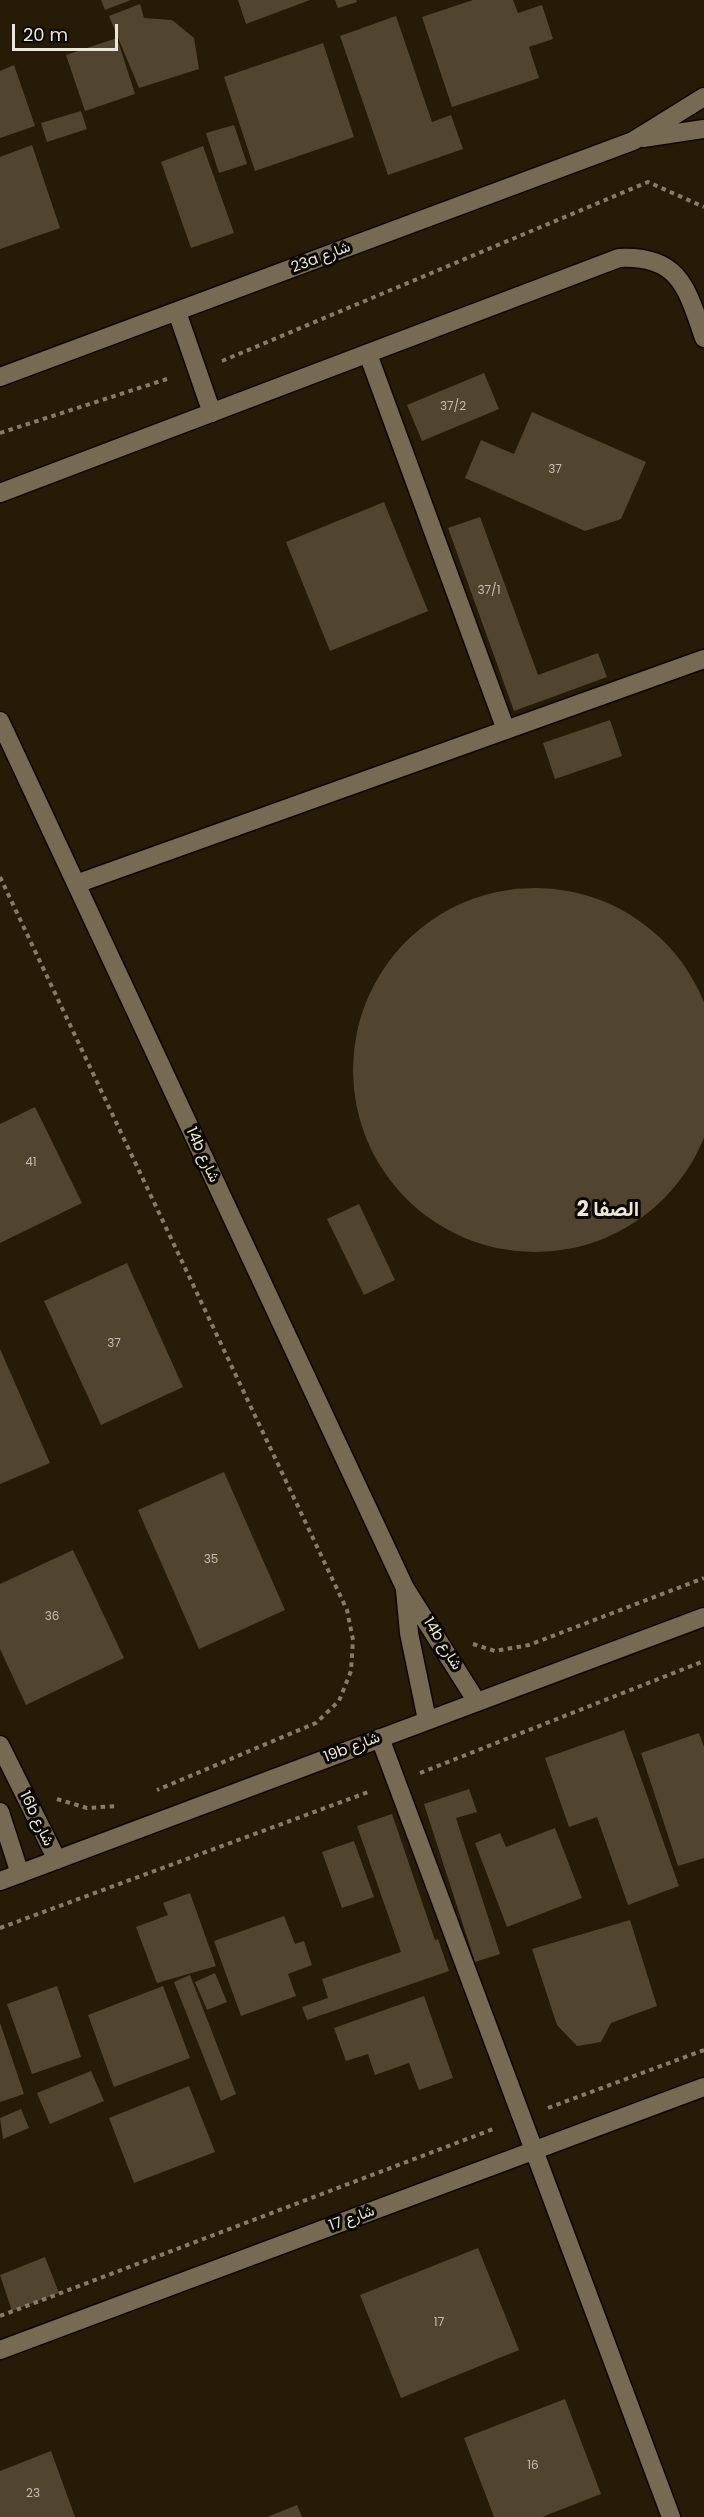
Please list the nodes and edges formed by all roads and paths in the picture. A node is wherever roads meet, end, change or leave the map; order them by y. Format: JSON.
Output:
{"nodes":[{"id":1,"x":704,"y":97,"type":"edge"},
{"id":2,"x":704,"y":129,"type":"edge"},
{"id":3,"x":641,"y":138,"type":"junction"},
{"id":4,"x":704,"y":207,"type":"edge"},
{"id":5,"x":177,"y":312,"type":"junction"},
{"id":6,"x":704,"y":338,"type":"edge"},
{"id":7,"x":368,"y":354,"type":"junction"},
{"id":8,"x":222,"y":361,"type":"dead end"},
{"id":9,"x":0,"y":377,"type":"edge"},
{"id":10,"x":167,"y":379,"type":"dead end"},
{"id":11,"x":212,"y":413,"type":"junction"},
{"id":12,"x":0,"y":433,"type":"edge"},
{"id":13,"x":0,"y":493,"type":"edge"},
{"id":14,"x":704,"y":659,"type":"edge"},
{"id":15,"x":0,"y":721,"type":"edge"},
{"id":16,"x":506,"y":730,"type":"junction"},
{"id":17,"x":0,"y":877,"type":"edge"},
{"id":18,"x":76,"y":884,"type":"junction"},
{"id":19,"x":704,"y":1578,"type":"edge"},
{"id":20,"x":405,"y":1588,"type":"junction"},
{"id":21,"x":704,"y":1617,"type":"edge"},
{"id":22,"x":465,"y":1641,"type":"dead end"},
{"id":23,"x":704,"y":1661,"type":"edge"},
{"id":24,"x":477,"y":1702,"type":"junction"},
{"id":25,"x":427,"y":1720,"type":"junction"},
{"id":26,"x":380,"y":1738,"type":"junction"},
{"id":27,"x":0,"y":1745,"type":"edge"},
{"id":28,"x":396,"y":1782,"type":"junction"},
{"id":29,"x":152,"y":1792,"type":"dead end"},
{"id":30,"x":55,"y":1798,"type":"dead end"},
{"id":31,"x":120,"y":1806,"type":"dead end"},
{"id":32,"x":0,"y":1812,"type":"edge"},
{"id":33,"x":57,"y":1860,"type":"junction"},
{"id":34,"x":20,"y":1874,"type":"junction"},
{"id":35,"x":0,"y":1881,"type":"edge"},
{"id":36,"x":0,"y":1928,"type":"edge"},
{"id":37,"x":704,"y":2050,"type":"edge"},
{"id":38,"x":704,"y":2087,"type":"edge"},
{"id":39,"x":523,"y":2117,"type":"junction"},
{"id":40,"x":536,"y":2151,"type":"junction"},
{"id":41,"x":0,"y":2316,"type":"edge"},
{"id":42,"x":0,"y":2350,"type":"edge"},
{"id":43,"x":671,"y":2517,"type":"edge"}],
"edges":[{"from":1,"to":3,"type":"street","name":"23a شارع"},
{"from":2,"to":3,"type":"street","name":"23a شارع"},
{"from":3,"to":5,"type":"street","name":"23a شارع"},
{"from":4,"to":8,"type":"path"},
{"from":5,"to":9,"type":"street","name":"23a شارع"},
{"from":5,"to":11,"type":"street"},
{"from":6,"to":7,"type":"street"},
{"from":7,"to":11,"type":"street"},
{"from":7,"to":16,"type":"street"},
{"from":10,"to":12,"type":"path"},
{"from":11,"to":13,"type":"street"},
{"from":14,"to":16,"type":"street"},
{"from":15,"to":18,"type":"street","name":"14b شارع"},
{"from":16,"to":18,"type":"street"},
{"from":17,"to":29,"type":"path"},
{"from":18,"to":20,"type":"street","name":"14b شارع"},
{"from":19,"to":22,"type":"path"},
{"from":20,"to":24,"type":"street","name":"14b شارع"},
{"from":20,"to":25,"type":"street","name":"14b شارع"},
{"from":21,"to":24,"type":"street","name":"19b شارع"},
{"from":23,"to":28,"type":"path"},
{"from":24,"to":25,"type":"street","name":"19b شارع"},
{"from":25,"to":26,"type":"street","name":"19b شارع"},
{"from":26,"to":28,"type":"street"},
{"from":26,"to":33,"type":"street","name":"19b شارع"},
{"from":27,"to":33,"type":"street","name":"16b شارع"},
{"from":28,"to":36,"type":"path"},
{"from":28,"to":39,"type":"street"},
{"from":30,"to":31,"type":"path"},
{"from":32,"to":34,"type":"street","name":"16b شارع"},
{"from":33,"to":34,"type":"street","name":"19b شارع"},
{"from":34,"to":35,"type":"street","name":"19b شارع"},
{"from":37,"to":39,"type":"path"},
{"from":38,"to":40,"type":"street","name":"شارع 17"},
{"from":39,"to":40,"type":"street"},
{"from":39,"to":41,"type":"path"},
{"from":40,"to":42,"type":"street","name":"شارع 17"},
{"from":40,"to":43,"type":"street"}]}
